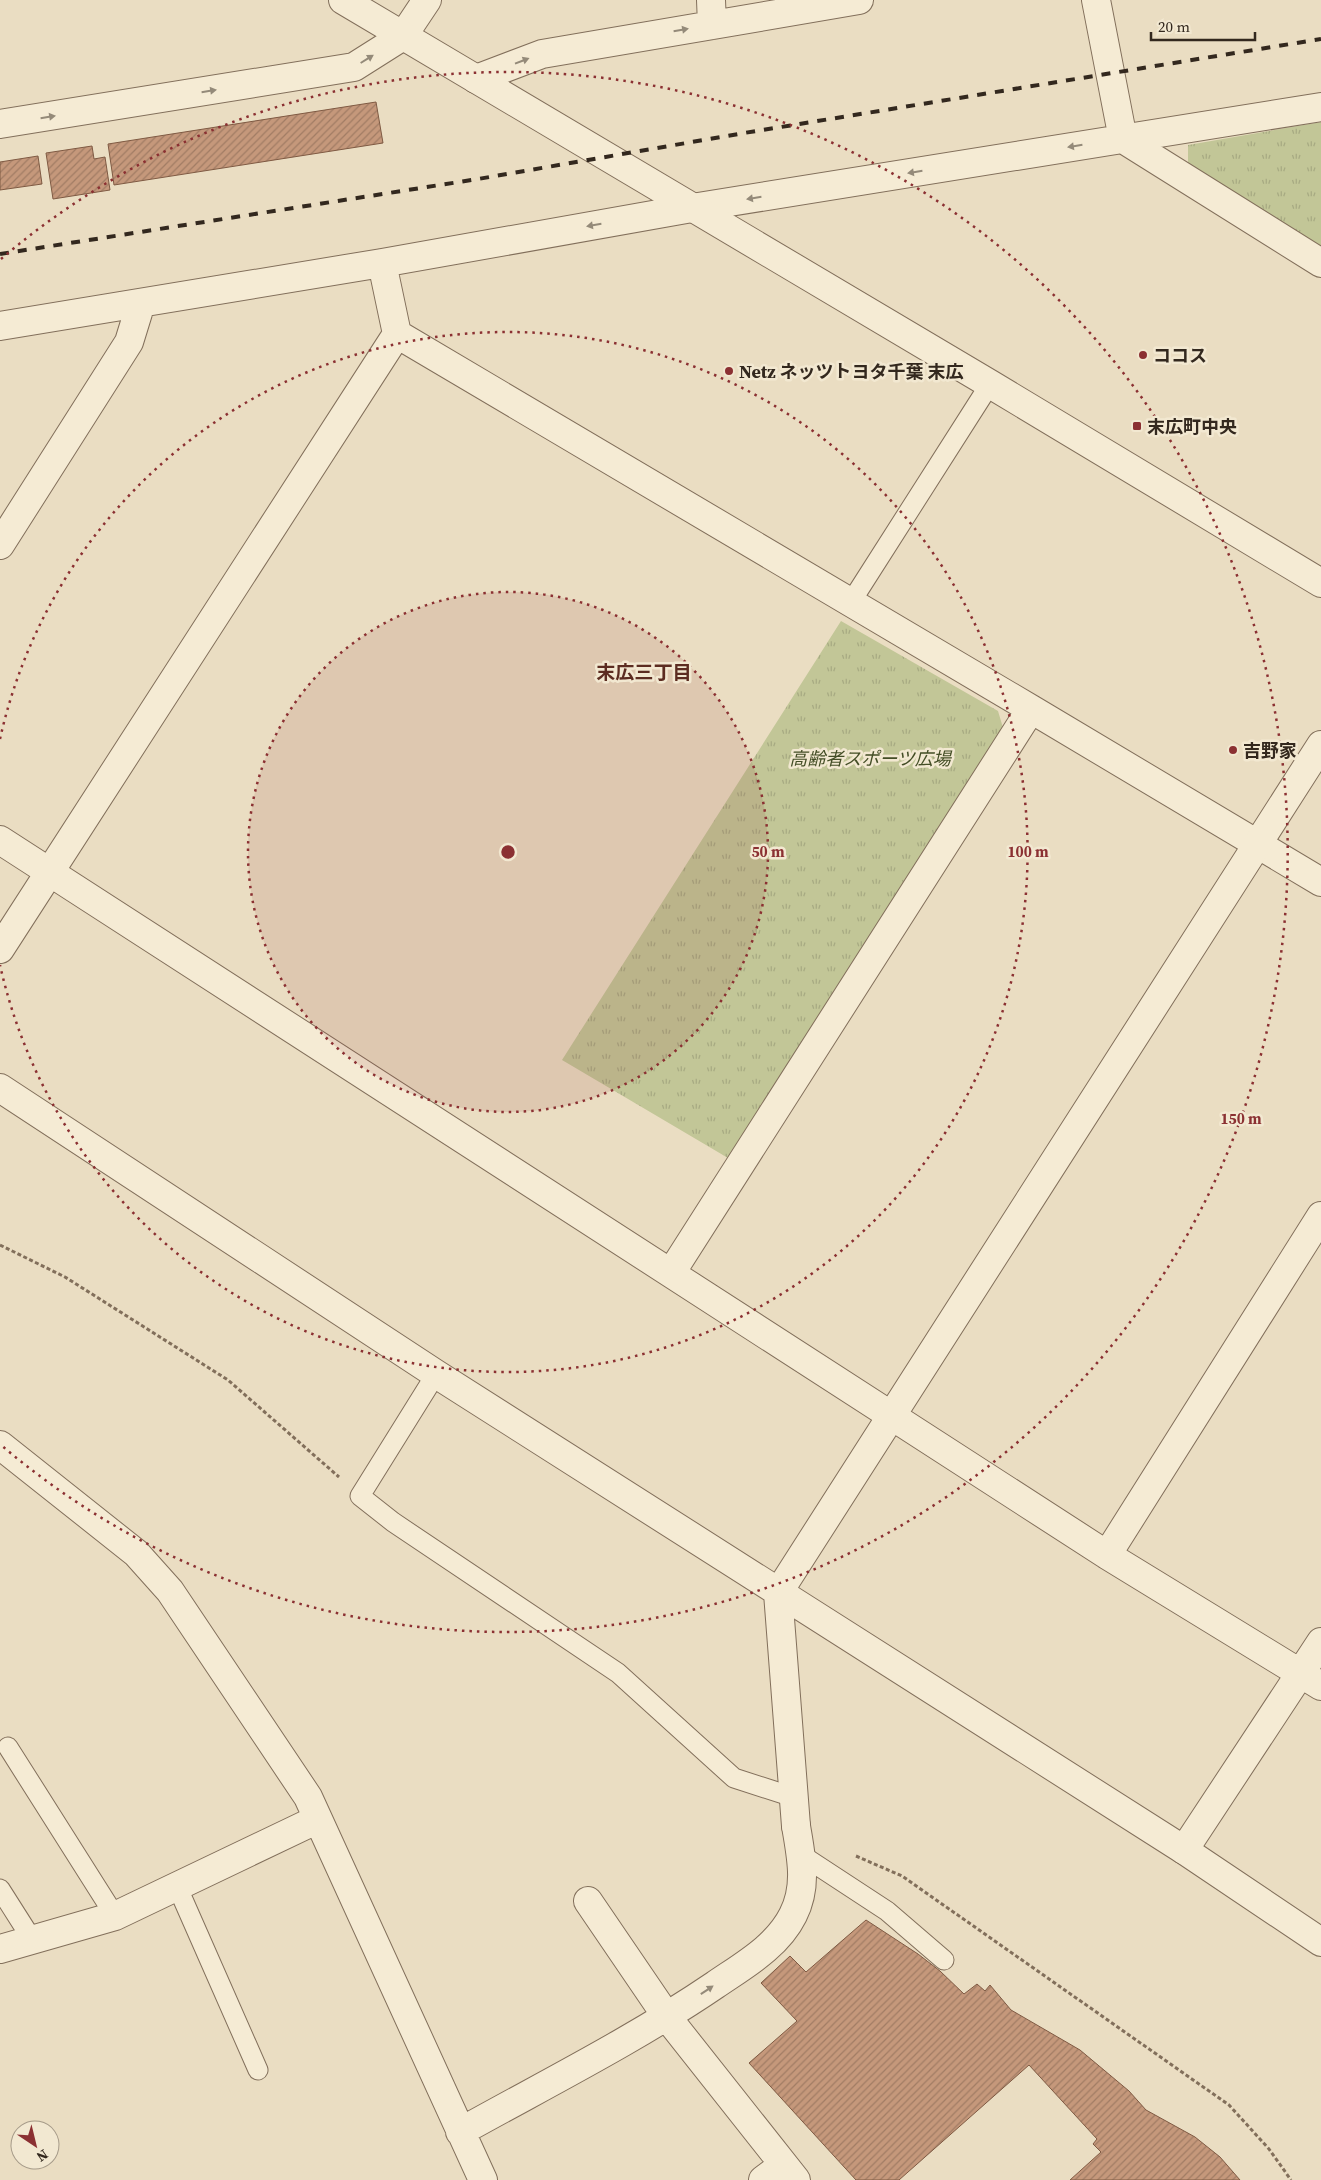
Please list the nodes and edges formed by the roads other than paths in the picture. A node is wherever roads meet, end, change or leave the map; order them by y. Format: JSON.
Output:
{"nodes":[{"id":1,"x":343,"y":0,"type":"edge"},
{"id":2,"x":427,"y":0,"type":"edge"},
{"id":3,"x":859,"y":0,"type":"edge"},
{"id":4,"x":1096,"y":0,"type":"edge"},
{"id":5,"x":749,"y":10,"type":"edge"},
{"id":6,"x":712,"y":12,"type":"edge"},
{"id":7,"x":403,"y":36,"type":"junction"},
{"id":8,"x":476,"y":78,"type":"junction"},
{"id":9,"x":1321,"y":107,"type":"edge"},
{"id":10,"x":0,"y":124,"type":"edge"},
{"id":11,"x":1123,"y":138,"type":"junction"},
{"id":12,"x":692,"y":208,"type":"junction"},
{"id":13,"x":382,"y":263,"type":"junction"},
{"id":14,"x":1321,"y":263,"type":"edge"},
{"id":15,"x":141,"y":303,"type":"junction"},
{"id":16,"x":0,"y":326,"type":"edge"},
{"id":17,"x":397,"y":334,"type":"junction"},
{"id":18,"x":990,"y":384,"type":"junction"},
{"id":19,"x":0,"y":545,"type":"edge"},
{"id":20,"x":1321,"y":583,"type":"edge"},
{"id":21,"x":851,"y":602,"type":"junction"},
{"id":22,"x":1032,"y":709,"type":"junction"},
{"id":23,"x":1321,"y":745,"type":"edge"},
{"id":24,"x":0,"y":840,"type":"edge"},
{"id":25,"x":1257,"y":843,"type":"junction"},
{"id":26,"x":50,"y":872,"type":"junction"},
{"id":27,"x":1321,"y":882,"type":"edge"},
{"id":28,"x":0,"y":948,"type":"edge"},
{"id":29,"x":0,"y":1088,"type":"edge"},
{"id":30,"x":1321,"y":1216,"type":"edge"},
{"id":31,"x":671,"y":1273,"type":"junction"},
{"id":32,"x":436,"y":1374,"type":"junction"},
{"id":33,"x":891,"y":1414,"type":"junction"},
{"id":34,"x":0,"y":1445,"type":"edge"},
{"id":35,"x":1107,"y":1555,"type":"junction"},
{"id":36,"x":778,"y":1592,"type":"junction"},
{"id":37,"x":1321,"y":1642,"type":"edge"},
{"id":38,"x":1311,"y":1680,"type":"edge"},
{"id":39,"x":8,"y":1747,"type":"dead end"},
{"id":40,"x":793,"y":1797,"type":"junction"},
{"id":41,"x":318,"y":1819,"type":"junction"},
{"id":42,"x":1184,"y":1850,"type":"junction"},
{"id":43,"x":800,"y":1854,"type":"junction"},
{"id":44,"x":177,"y":1886,"type":"junction"},
{"id":45,"x":0,"y":1888,"type":"edge"},
{"id":46,"x":588,"y":1901,"type":"dead end"},
{"id":47,"x":115,"y":1916,"type":"junction"},
{"id":48,"x":33,"y":1941,"type":"junction"},
{"id":49,"x":1321,"y":1942,"type":"edge"},
{"id":50,"x":0,"y":1949,"type":"edge"},
{"id":51,"x":944,"y":1960,"type":"dead end"},
{"id":52,"x":667,"y":2017,"type":"junction"},
{"id":53,"x":258,"y":2070,"type":"dead end"},
{"id":54,"x":460,"y":2132,"type":"junction"},
{"id":55,"x":781,"y":2175,"type":"edge"},
{"id":56,"x":483,"y":2180,"type":"edge"}],
"edges":[{"from":1,"to":7,"type":"street"},
{"from":2,"to":7,"type":"street"},
{"from":3,"to":5,"type":"street"},
{"from":4,"to":11,"type":"street"},
{"from":5,"to":6,"type":"street"},
{"from":8,"to":6,"type":"street","one_way":true},
{"from":7,"to":8,"type":"street"},
{"from":10,"to":7,"type":"street","one_way":true},
{"from":8,"to":12,"type":"street"},
{"from":9,"to":11,"type":"street"},
{"from":11,"to":12,"type":"street","one_way":true},
{"from":11,"to":14,"type":"street"},
{"from":12,"to":13,"type":"street","one_way":true},
{"from":12,"to":18,"type":"street"},
{"from":13,"to":15,"type":"street"},
{"from":13,"to":17,"type":"street"},
{"from":15,"to":16,"type":"street"},
{"from":15,"to":19,"type":"street"},
{"from":17,"to":21,"type":"street"},
{"from":17,"to":26,"type":"street"},
{"from":18,"to":20,"type":"street"},
{"from":18,"to":21,"type":"lane"},
{"from":21,"to":22,"type":"street"},
{"from":22,"to":25,"type":"street"},
{"from":22,"to":31,"type":"street"},
{"from":23,"to":25,"type":"street"},
{"from":24,"to":26,"type":"street"},
{"from":25,"to":27,"type":"street"},
{"from":25,"to":33,"type":"street"},
{"from":26,"to":28,"type":"street"},
{"from":26,"to":31,"type":"street"},
{"from":29,"to":32,"type":"street"},
{"from":30,"to":35,"type":"street"},
{"from":31,"to":33,"type":"street"},
{"from":32,"to":36,"type":"street"},
{"from":32,"to":40,"type":"lane"},
{"from":33,"to":35,"type":"street"},
{"from":33,"to":36,"type":"street"},
{"from":34,"to":41,"type":"street"},
{"from":35,"to":38,"type":"street"},
{"from":36,"to":40,"type":"street"},
{"from":36,"to":42,"type":"street"},
{"from":37,"to":38,"type":"street"},
{"from":38,"to":42,"type":"street"},
{"from":39,"to":47,"type":"lane"},
{"from":40,"to":43,"type":"street"},
{"from":41,"to":44,"type":"street"},
{"from":41,"to":54,"type":"street"},
{"from":42,"to":49,"type":"street"},
{"from":43,"to":51,"type":"lane"},
{"from":52,"to":43,"type":"street","one_way":true},
{"from":44,"to":47,"type":"street"},
{"from":44,"to":53,"type":"lane"},
{"from":45,"to":48,"type":"lane"},
{"from":46,"to":52,"type":"street"},
{"from":47,"to":48,"type":"street"},
{"from":48,"to":50,"type":"street"},
{"from":52,"to":54,"type":"street"},
{"from":52,"to":55,"type":"street"},
{"from":54,"to":56,"type":"street"}]}
